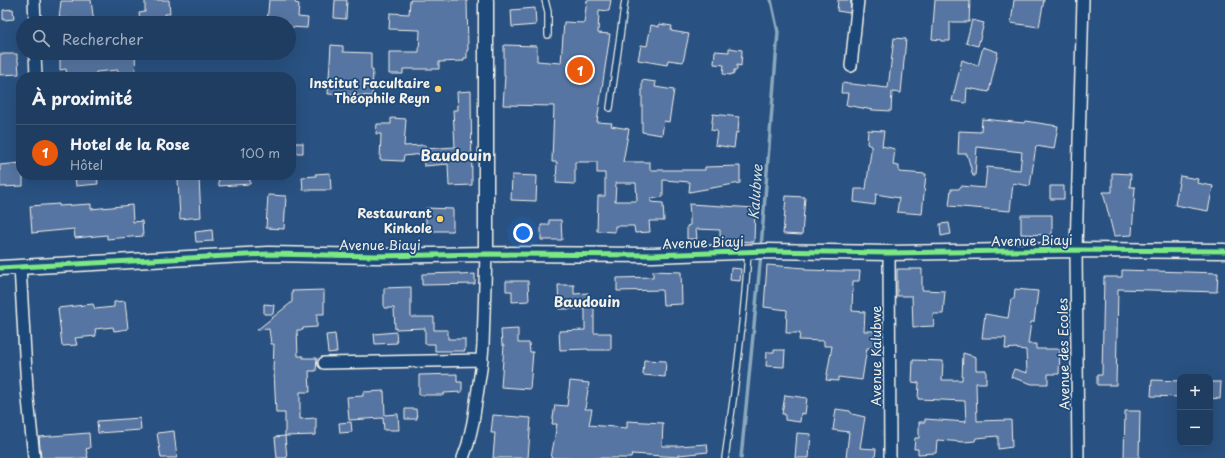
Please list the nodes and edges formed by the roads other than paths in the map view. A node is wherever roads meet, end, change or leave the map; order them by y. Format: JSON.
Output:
{"nodes":[{"id":1,"x":34,"y":0,"type":"edge"},
{"id":2,"x":486,"y":0,"type":"edge"},
{"id":3,"x":545,"y":0,"type":"edge"},
{"id":4,"x":625,"y":0,"type":"edge"},
{"id":5,"x":858,"y":0,"type":"edge"},
{"id":6,"x":1083,"y":0,"type":"edge"},
{"id":7,"x":35,"y":16,"type":"edge"},
{"id":8,"x":548,"y":35,"type":"dead end"},
{"id":9,"x":36,"y":60,"type":"edge"},
{"id":10,"x":851,"y":66,"type":"dead end"},
{"id":11,"x":36,"y":72,"type":"edge"},
{"id":12,"x":610,"y":108,"type":"dead end"},
{"id":13,"x":1076,"y":250,"type":"junction"},
{"id":14,"x":1225,"y":251,"type":"edge"},
{"id":15,"x":758,"y":252,"type":"junction"},
{"id":16,"x":889,"y":253,"type":"junction"},
{"id":17,"x":486,"y":254,"type":"junction"},
{"id":18,"x":20,"y":266,"type":"junction"},
{"id":19,"x":0,"y":268,"type":"edge"},
{"id":20,"x":482,"y":360,"type":"junction"},
{"id":21,"x":324,"y":364,"type":"dead end"},
{"id":22,"x":34,"y":458,"type":"edge"},
{"id":23,"x":463,"y":458,"type":"edge"},
{"id":24,"x":725,"y":458,"type":"edge"},
{"id":25,"x":890,"y":458,"type":"edge"},
{"id":26,"x":1078,"y":458,"type":"edge"}],
"edges":[{"from":1,"to":7,"type":"street"},
{"from":2,"to":17,"type":"street"},
{"from":3,"to":8,"type":"lane"},
{"from":4,"to":12,"type":"lane"},
{"from":5,"to":10,"type":"street"},
{"from":6,"to":13,"type":"street","name":"Avenue des Ecoles"},
{"from":9,"to":11,"type":"street"},
{"from":13,"to":14,"type":"street","name":"Avenue Biayi"},
{"from":13,"to":16,"type":"street","name":"Avenue Biayi"},
{"from":13,"to":26,"type":"street","name":"Avenue des Ecoles"},
{"from":15,"to":16,"type":"street","name":"Avenue Biayi"},
{"from":15,"to":17,"type":"street","name":"Avenue Biayi"},
{"from":15,"to":24,"type":"lane"},
{"from":16,"to":25,"type":"street","name":"Avenue Kalubwe"},
{"from":17,"to":18,"type":"street","name":"Avenue Biayi"},
{"from":17,"to":20,"type":"street"},
{"from":18,"to":19,"type":"street","name":"Avenue Biayi"},
{"from":18,"to":22,"type":"street"},
{"from":20,"to":21,"type":"street"},
{"from":20,"to":23,"type":"street"}]}
